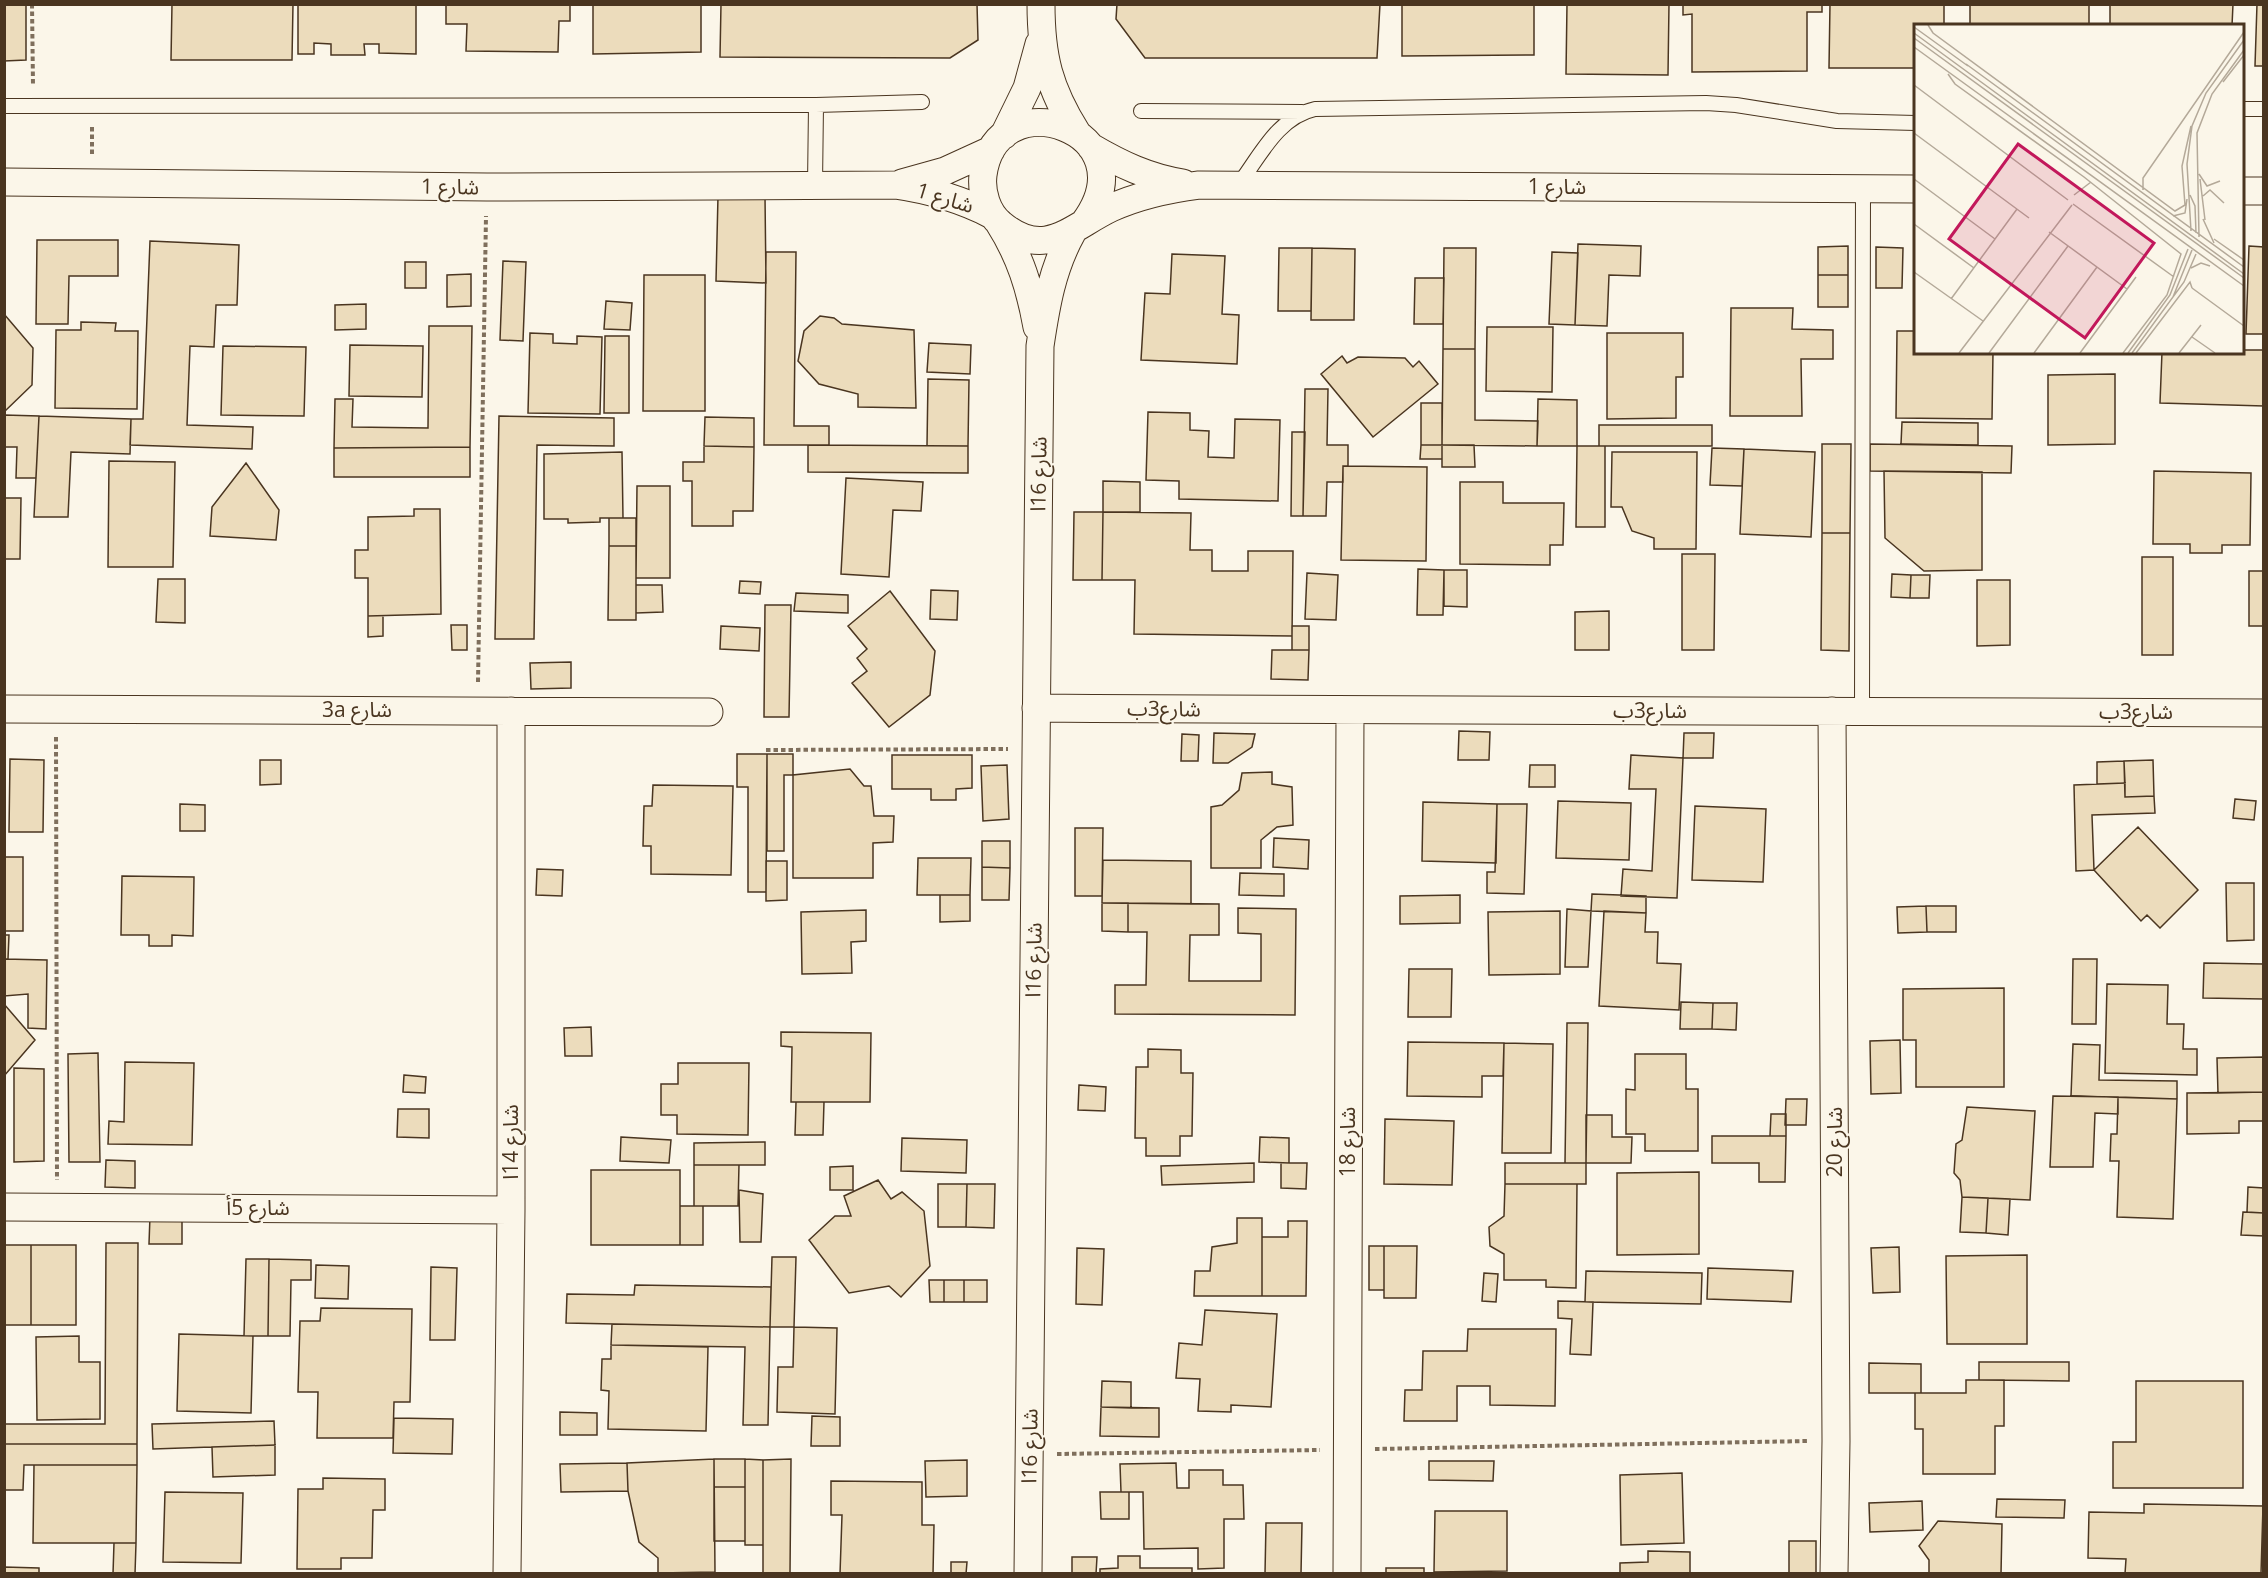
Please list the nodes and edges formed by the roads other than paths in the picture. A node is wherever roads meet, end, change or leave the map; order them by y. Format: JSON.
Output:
{"nodes":[{"id":1,"x":1041,"y":4,"type":"edge"},
{"id":2,"x":1041,"y":37,"type":"junction"},
{"id":3,"x":922,"y":102,"type":"dead end"},
{"id":4,"x":816,"y":105,"type":"junction"},
{"id":5,"x":4,"y":106,"type":"edge"},
{"id":6,"x":2244,"y":109,"type":"edge"},
{"id":7,"x":2264,"y":109,"type":"edge"},
{"id":8,"x":1141,"y":111,"type":"dead end"},
{"id":9,"x":1304,"y":112,"type":"junction"},
{"id":10,"x":1914,"y":123,"type":"edge"},
{"id":11,"x":1084,"y":140,"type":"junction"},
{"id":12,"x":998,"y":142,"type":"junction"},
{"id":13,"x":4,"y":182,"type":"edge"},
{"id":14,"x":1239,"y":184,"type":"junction"},
{"id":15,"x":815,"y":185,"type":"junction"},
{"id":16,"x":895,"y":185,"type":"junction"},
{"id":17,"x":1199,"y":185,"type":"junction"},
{"id":18,"x":1863,"y":189,"type":"junction"},
{"id":19,"x":1914,"y":189,"type":"edge"},
{"id":20,"x":2244,"y":191,"type":"edge"},
{"id":21,"x":2264,"y":191,"type":"edge"},
{"id":22,"x":996,"y":219,"type":"junction"},
{"id":23,"x":1078,"y":228,"type":"junction"},
{"id":24,"x":1040,"y":346,"type":"junction"},
{"id":25,"x":1036,"y":708,"type":"junction"},
{"id":26,"x":4,"y":709,"type":"edge"},
{"id":27,"x":1862,"y":710,"type":"junction"},
{"id":28,"x":512,"y":711,"type":"junction"},
{"id":29,"x":1350,"y":711,"type":"junction"},
{"id":30,"x":1832,"y":711,"type":"junction"},
{"id":31,"x":709,"y":712,"type":"dead end"},
{"id":32,"x":2264,"y":713,"type":"edge"},
{"id":33,"x":4,"y":1207,"type":"edge"},
{"id":34,"x":511,"y":1210,"type":"junction"},
{"id":35,"x":507,"y":1574,"type":"edge"},
{"id":36,"x":1028,"y":1574,"type":"edge"},
{"id":37,"x":1347,"y":1574,"type":"edge"},
{"id":38,"x":1834,"y":1574,"type":"edge"}],
"edges":[{"from":1,"to":2,"type":"street"},
{"from":2,"to":11,"type":"street"},
{"from":2,"to":12,"type":"street"},
{"from":3,"to":4,"type":"lane"},
{"from":4,"to":5,"type":"lane"},
{"from":4,"to":15,"type":"lane"},
{"from":6,"to":7,"type":"lane"},
{"from":8,"to":9,"type":"lane"},
{"from":9,"to":10,"type":"lane"},
{"from":9,"to":14,"type":"lane"},
{"from":11,"to":12,"type":"street"},
{"from":11,"to":17,"type":"street","name":"شارع 1"},
{"from":11,"to":23,"type":"street"},
{"from":12,"to":16,"type":"street","name":"شارع 1"},
{"from":12,"to":22,"type":"street"},
{"from":13,"to":15,"type":"street","name":"شارع 1"},
{"from":14,"to":17,"type":"street","name":"شارع 1"},
{"from":14,"to":18,"type":"street","name":"شارع 1"},
{"from":15,"to":16,"type":"street","name":"شارع 1"},
{"from":16,"to":22,"type":"street","name":"شارع 1"},
{"from":17,"to":23,"type":"street","name":"شارع 1"},
{"from":18,"to":19,"type":"street","name":"شارع 1"},
{"from":18,"to":27,"type":"lane"},
{"from":20,"to":21,"type":"street"},
{"from":22,"to":23,"type":"street"},
{"from":22,"to":24,"type":"street","name":"شارع 16ا"},
{"from":23,"to":24,"type":"street","name":"شارع 16ا"},
{"from":24,"to":25,"type":"street","name":"شارع 16ا"},
{"from":25,"to":29,"type":"street","name":"شارع3ب"},
{"from":25,"to":36,"type":"street","name":"شارع 16ا"},
{"from":26,"to":28,"type":"street","name":"3a شارع"},
{"from":27,"to":30,"type":"street","name":"شارع3ب"},
{"from":27,"to":32,"type":"street","name":"شارع3ب"},
{"from":28,"to":31,"type":"street","name":"3a شارع"},
{"from":28,"to":34,"type":"street","name":"شارع 14ا"},
{"from":29,"to":30,"type":"street","name":"شارع3ب"},
{"from":29,"to":37,"type":"street","name":"شارع 18"},
{"from":30,"to":38,"type":"street","name":"شارع 20"},
{"from":33,"to":34,"type":"street","name":"شارع 5أ"},
{"from":34,"to":35,"type":"street","name":"شارع 14ا"}]}
